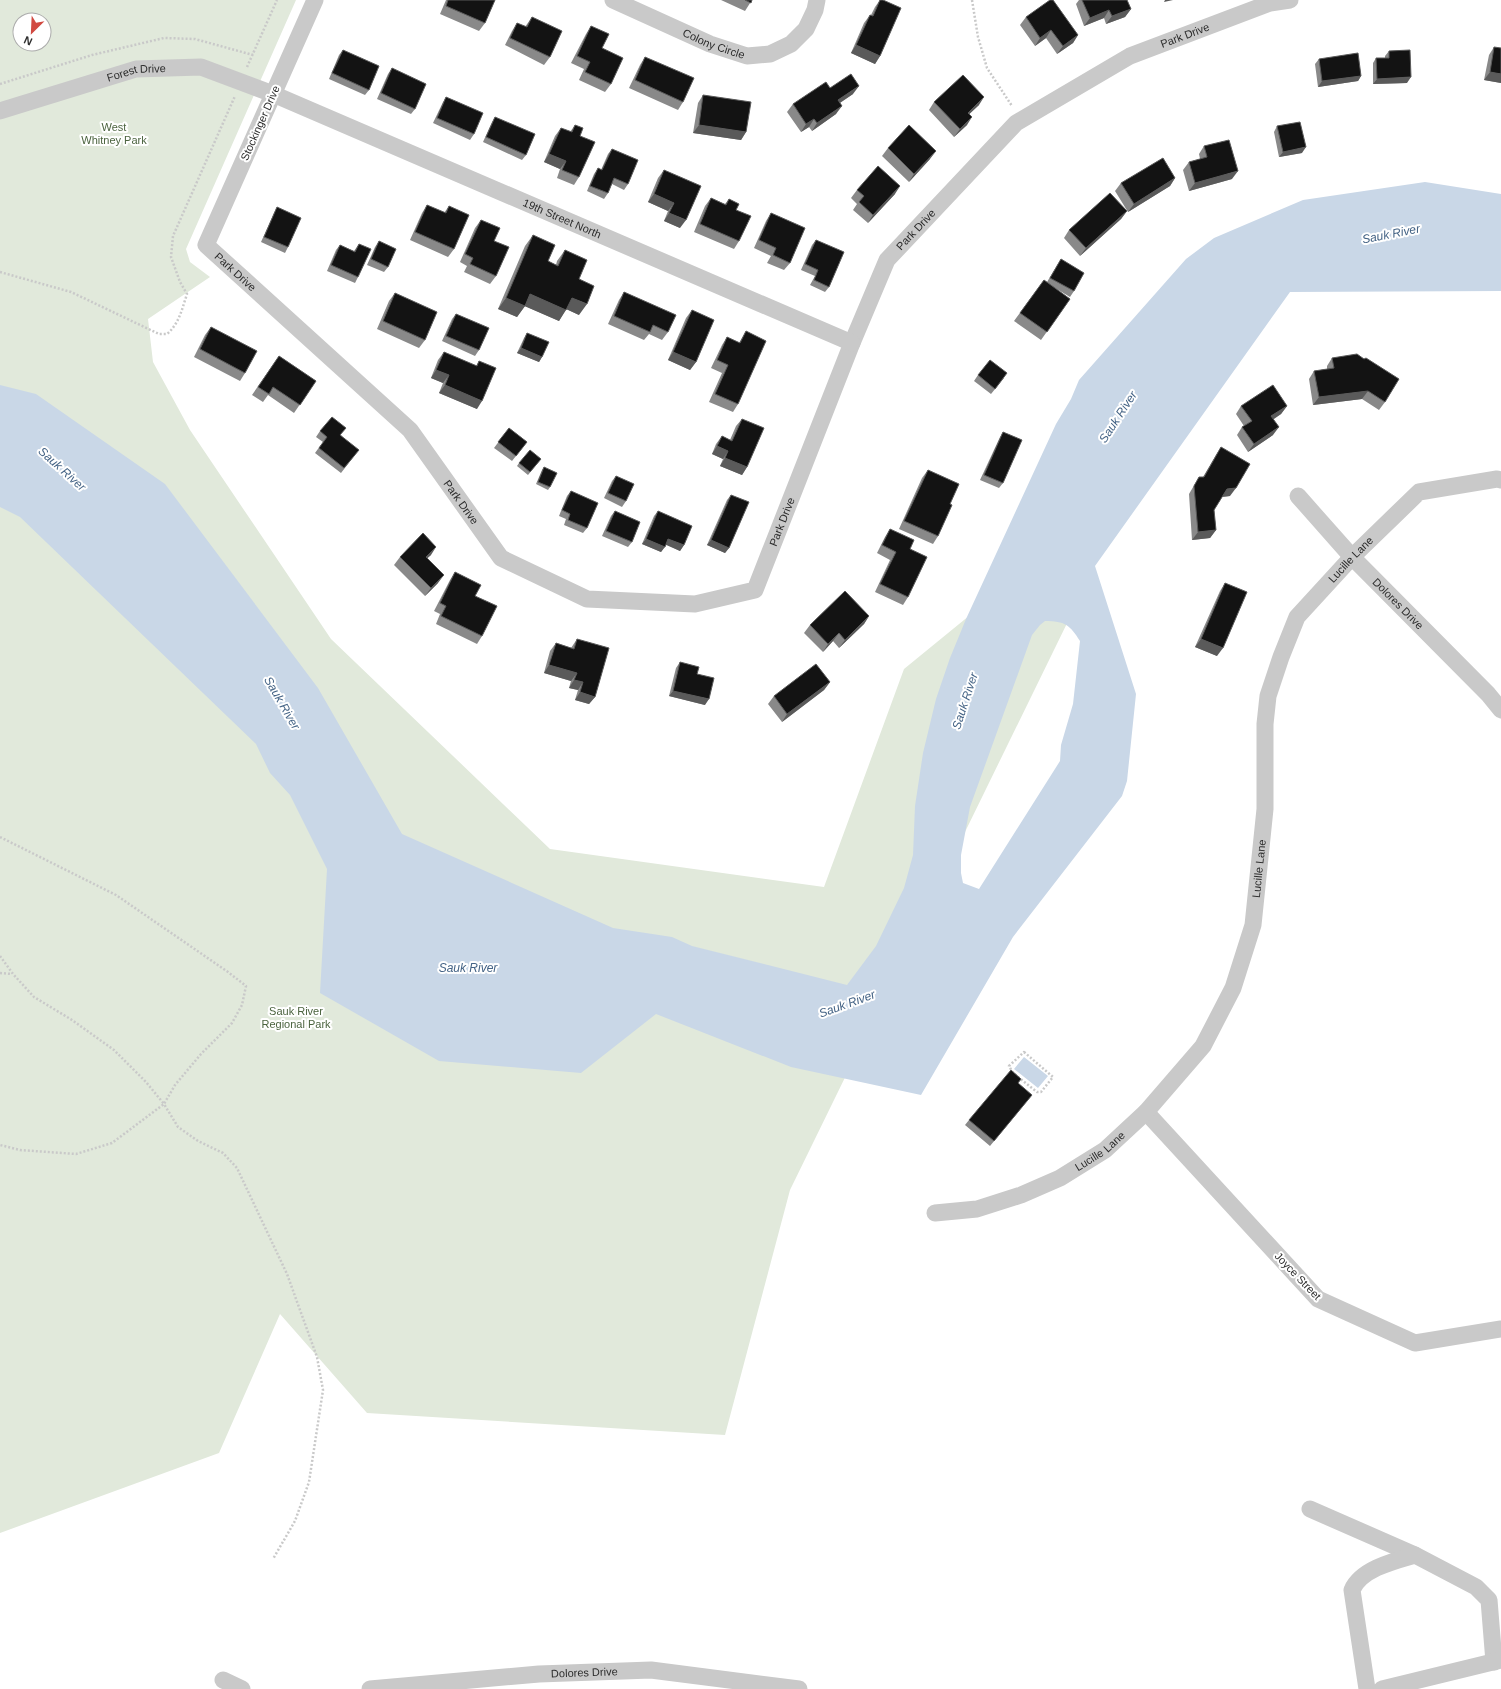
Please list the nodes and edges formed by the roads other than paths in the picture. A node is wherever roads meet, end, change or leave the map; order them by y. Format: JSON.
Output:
{"nodes":[{"id":1,"x":315,"y":0,"type":"edge"},
{"id":2,"x":613,"y":0,"type":"edge"},
{"id":3,"x":817,"y":0,"type":"edge"},
{"id":4,"x":1290,"y":0,"type":"edge"},
{"id":5,"x":273,"y":94,"type":"junction"},
{"id":6,"x":0,"y":111,"type":"edge"},
{"id":7,"x":206,"y":245,"type":"joint"},
{"id":8,"x":852,"y":344,"type":"junction"},
{"id":9,"x":1501,"y":480,"type":"edge"},
{"id":10,"x":1298,"y":496,"type":"dead end"},
{"id":11,"x":1352,"y":557,"type":"junction"},
{"id":12,"x":1501,"y":710,"type":"edge"},
{"id":13,"x":1146,"y":1112,"type":"junction"},
{"id":14,"x":935,"y":1212,"type":"dead end"},
{"id":15,"x":1501,"y":1329,"type":"edge"},
{"id":16,"x":1310,"y":1509,"type":"dead end"},
{"id":17,"x":1415,"y":1555,"type":"junction"},
{"id":18,"x":1498,"y":1661,"type":"edge"},
{"id":19,"x":223,"y":1680,"type":"dead end"},
{"id":20,"x":242,"y":1689,"type":"edge"},
{"id":21,"x":370,"y":1689,"type":"edge"},
{"id":22,"x":799,"y":1689,"type":"edge"},
{"id":23,"x":1367,"y":1689,"type":"edge"},
{"id":24,"x":1382,"y":1689,"type":"edge"}],
"edges":[{"from":1,"to":5,"type":"street","name":"Stockinger Drive"},
{"from":2,"to":3,"type":"street","name":"Colony Circle"},
{"from":4,"to":8,"type":"street","name":"Park Drive"},
{"from":5,"to":6,"type":"street","name":"Forest Drive"},
{"from":5,"to":7,"type":"street","name":"Stockinger Drive"},
{"from":5,"to":8,"type":"street","name":"19th Street North"},
{"from":7,"to":8,"type":"street","name":"Park Drive"},
{"from":9,"to":11,"type":"street","name":"Lucille Lane"},
{"from":10,"to":11,"type":"street","name":"Dolores Drive"},
{"from":11,"to":12,"type":"street","name":"Dolores Drive"},
{"from":11,"to":13,"type":"street","name":"Lucille Lane"},
{"from":13,"to":14,"type":"street","name":"Lucille Lane"},
{"from":13,"to":15,"type":"street","name":"Joyce Street"},
{"from":16,"to":17,"type":"street"},
{"from":17,"to":18,"type":"street"},
{"from":17,"to":23,"type":"street"},
{"from":18,"to":24,"type":"street"},
{"from":19,"to":20,"type":"street"},
{"from":21,"to":22,"type":"street","name":"Dolores Drive"}]}
